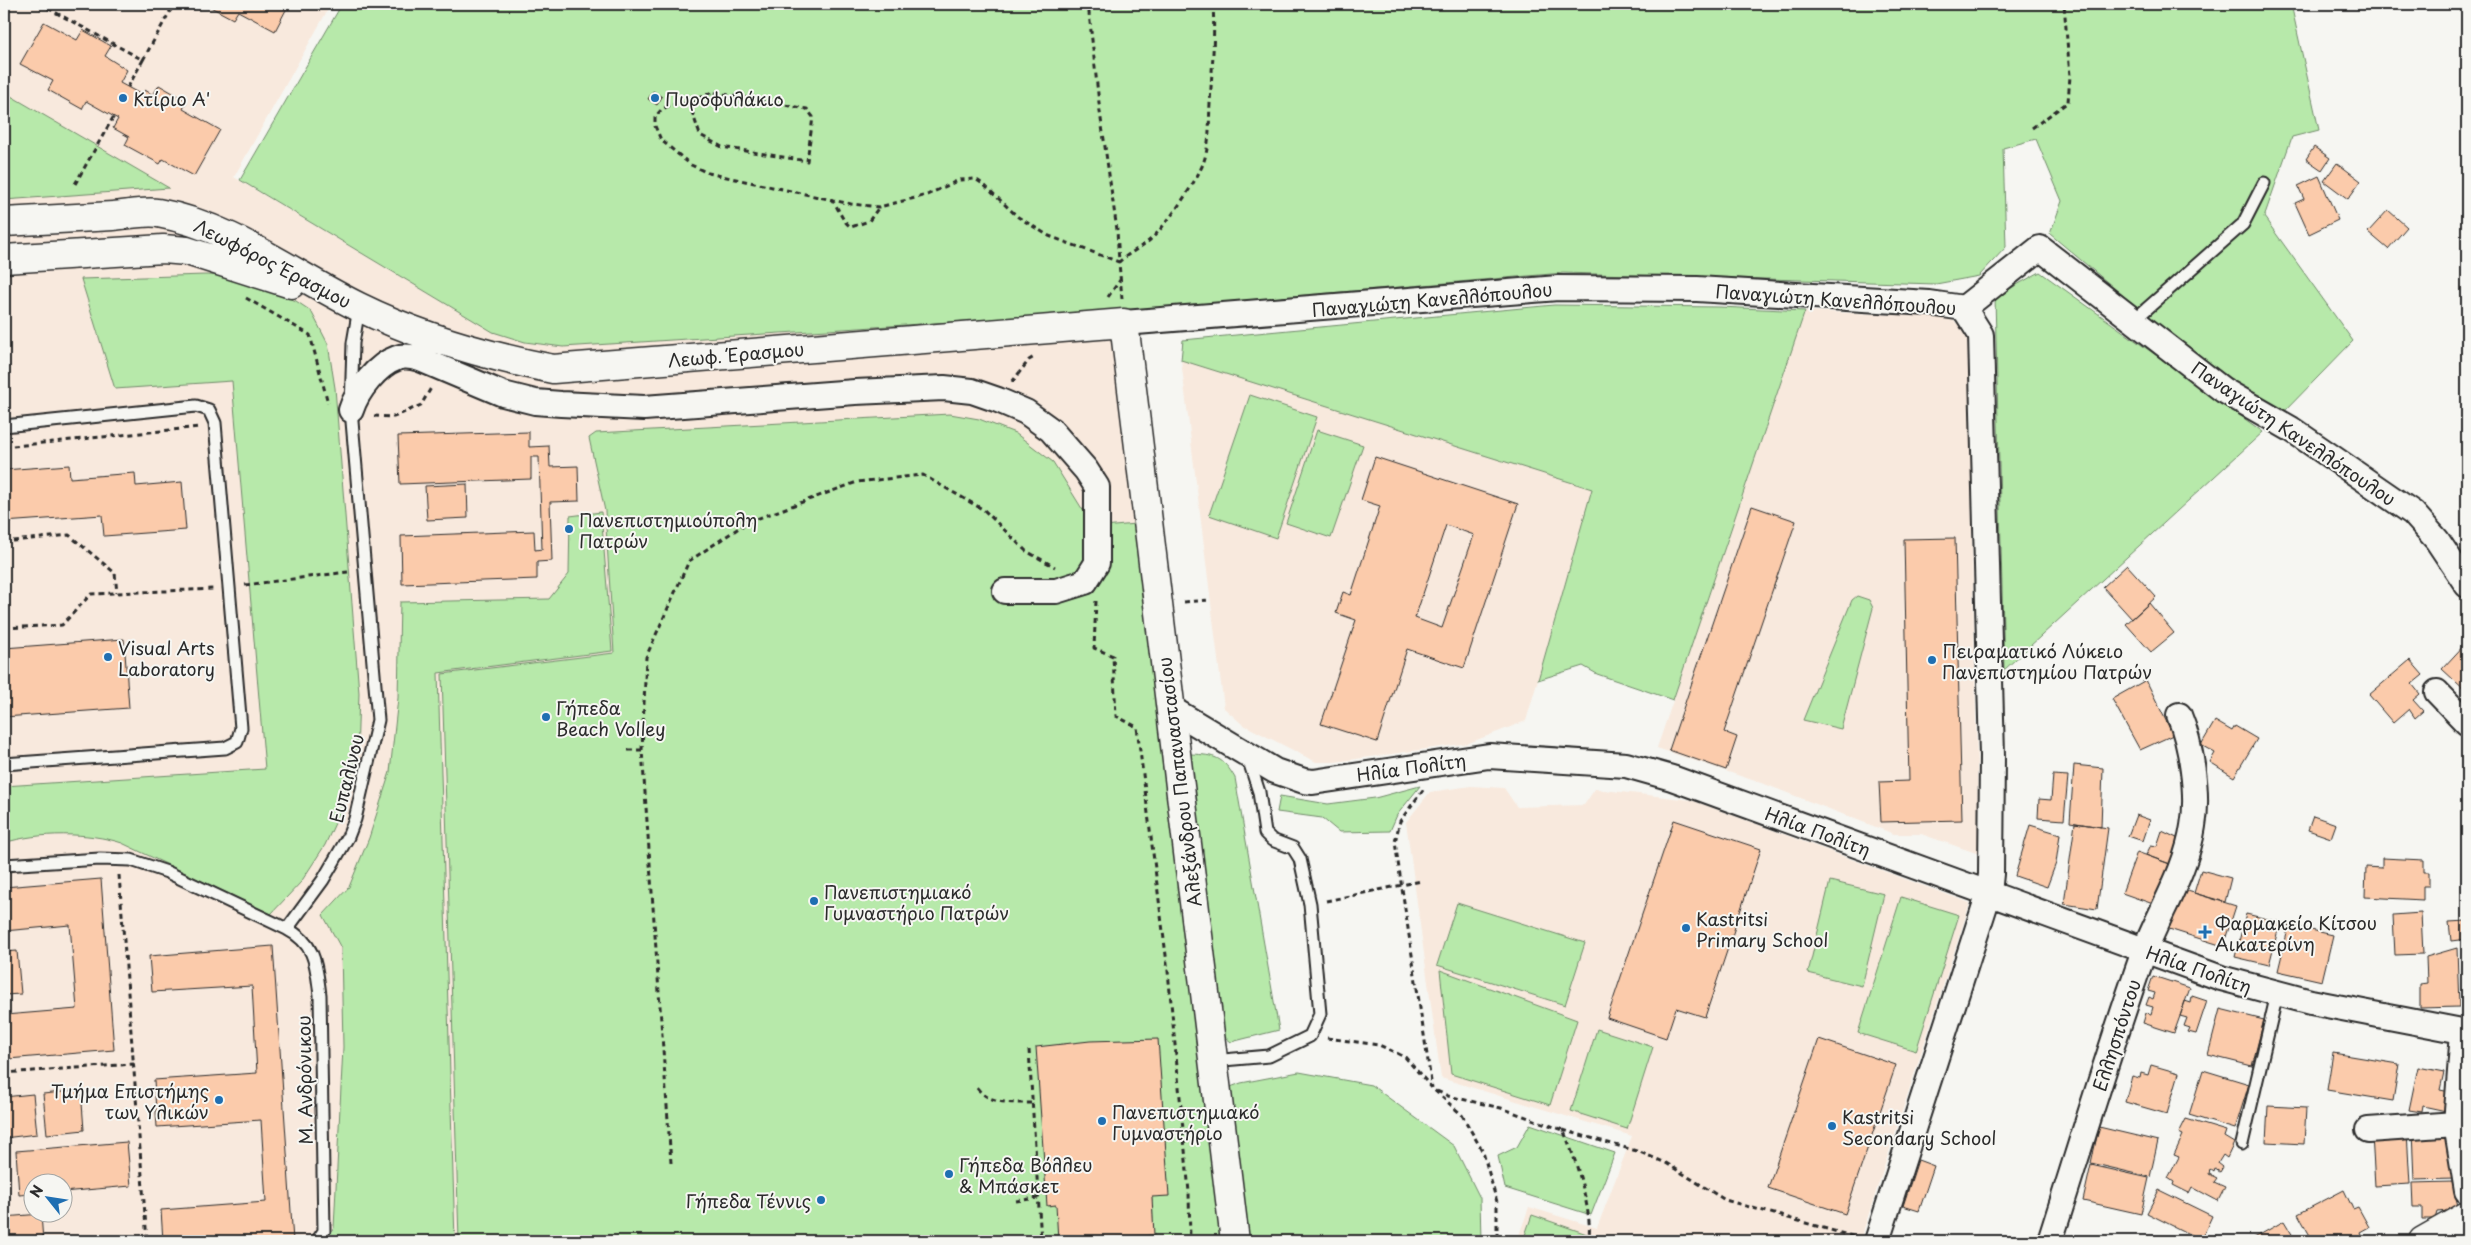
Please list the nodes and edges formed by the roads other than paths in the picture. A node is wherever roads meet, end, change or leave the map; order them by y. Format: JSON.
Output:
{"nodes":[{"id":1,"x":2264,"y":183,"type":"dead end"},
{"id":2,"x":4,"y":222,"type":"edge"},
{"id":3,"x":4,"y":259,"type":"edge"},
{"id":4,"x":359,"y":307,"type":"junction"},
{"id":5,"x":1964,"y":308,"type":"junction"},
{"id":6,"x":2134,"y":320,"type":"junction"},
{"id":7,"x":1124,"y":323,"type":"junction"},
{"id":8,"x":431,"y":355,"type":"junction"},
{"id":9,"x":349,"y":411,"type":"junction"},
{"id":10,"x":4,"y":426,"type":"edge"},
{"id":11,"x":2467,"y":585,"type":"edge"},
{"id":12,"x":1005,"y":591,"type":"dead end"},
{"id":13,"x":2437,"y":692,"type":"dead end"},
{"id":14,"x":1170,"y":708,"type":"junction"},
{"id":15,"x":2178,"y":715,"type":"dead end"},
{"id":16,"x":2467,"y":724,"type":"edge"},
{"id":17,"x":1247,"y":754,"type":"junction"},
{"id":18,"x":4,"y":764,"type":"edge"},
{"id":19,"x":4,"y":865,"type":"edge"},
{"id":20,"x":1989,"y":893,"type":"junction"},
{"id":21,"x":287,"y":929,"type":"junction"},
{"id":22,"x":2146,"y":950,"type":"junction"},
{"id":23,"x":2277,"y":994,"type":"junction"},
{"id":24,"x":2465,"y":1032,"type":"edge"},
{"id":25,"x":1212,"y":1061,"type":"junction"},
{"id":26,"x":2456,"y":1124,"type":"junction"},
{"id":27,"x":2368,"y":1130,"type":"dead end"},
{"id":28,"x":2242,"y":1144,"type":"dead end"},
{"id":29,"x":2467,"y":1191,"type":"edge"},
{"id":30,"x":2467,"y":1216,"type":"edge"},
{"id":31,"x":1869,"y":1240,"type":"edge"},
{"id":32,"x":317,"y":1241,"type":"edge"},
{"id":33,"x":1235,"y":1241,"type":"edge"},
{"id":34,"x":2050,"y":1241,"type":"edge"},
{"id":35,"x":2423,"y":1241,"type":"edge"}],
"edges":[{"from":1,"to":6,"type":"lane"},
{"from":2,"to":4,"type":"street","name":"Λεωφόρος Έρασμου"},
{"from":3,"to":4,"type":"street","name":"Λεωφόρος Έρασμου"},
{"from":4,"to":8,"type":"street","name":"Λεωφ. Έρασμου"},
{"from":4,"to":9,"type":"lane","name":"Ευπαλίνου"},
{"from":5,"to":6,"type":"street","name":"Παναγιώτη Κανελλόπουλου"},
{"from":5,"to":7,"type":"street","name":"Παναγιώτη Κανελλόπουλου"},
{"from":5,"to":20,"type":"street"},
{"from":6,"to":11,"type":"street","name":"Παναγιώτη Κανελλόπουλου"},
{"from":7,"to":8,"type":"street","name":"Λεωφ. Έρασμου"},
{"from":7,"to":14,"type":"street","name":"Αλεξάνδρου Παπαναστασίου"},
{"from":8,"to":9,"type":"street"},
{"from":8,"to":12,"type":"street"},
{"from":9,"to":21,"type":"lane","name":"Ευπαλίνου"},
{"from":10,"to":18,"type":"lane"},
{"from":13,"to":16,"type":"street"},
{"from":14,"to":17,"type":"street","name":"Ηλία Πολίτη"},
{"from":14,"to":25,"type":"street","name":"Αλεξάνδρου Παπαναστασίου"},
{"from":15,"to":22,"type":"street","name":"Ελλησπόντου"},
{"from":17,"to":20,"type":"street","name":"Ηλία Πολίτη"},
{"from":17,"to":25,"type":"lane"},
{"from":19,"to":21,"type":"lane"},
{"from":20,"to":22,"type":"street","name":"Ηλία Πολίτη"},
{"from":20,"to":31,"type":"street"},
{"from":21,"to":32,"type":"lane","name":"Μ. Ανδρόνικου"},
{"from":22,"to":23,"type":"street","name":"Ηλία Πολίτη"},
{"from":22,"to":34,"type":"street","name":"Ελλησπόντου"},
{"from":23,"to":24,"type":"street","name":"Ηλία Πολίτη"},
{"from":23,"to":28,"type":"lane"},
{"from":24,"to":26,"type":"street"},
{"from":25,"to":33,"type":"street","name":"Αλεξάνδρου Παπαναστασίου"},
{"from":26,"to":27,"type":"street"},
{"from":26,"to":29,"type":"street"},
{"from":30,"to":35,"type":"street"}]}
